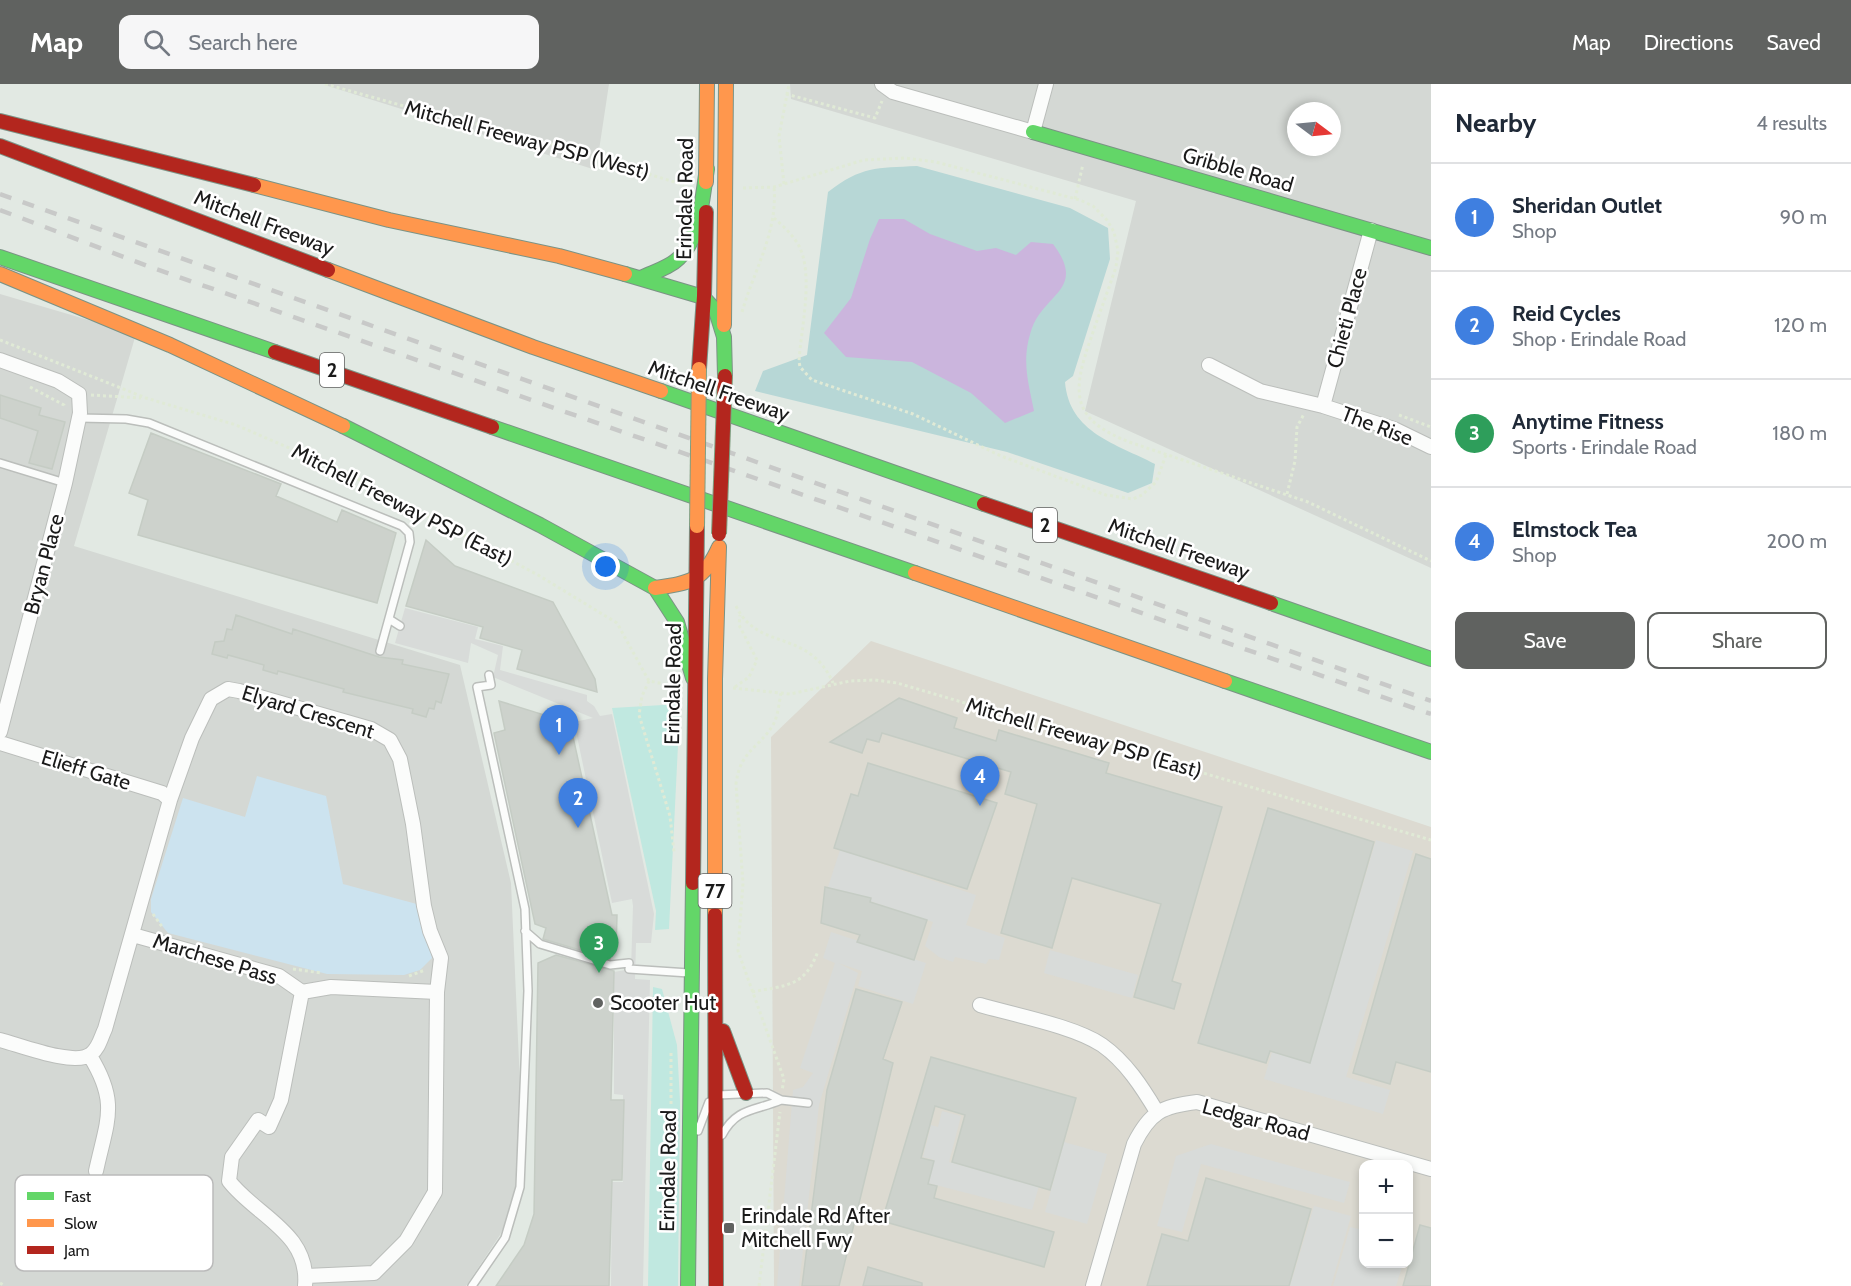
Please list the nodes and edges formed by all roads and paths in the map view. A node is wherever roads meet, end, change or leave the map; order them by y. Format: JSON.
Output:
{"nodes":[{"id":1,"x":325,"y":84,"type":"edge"},
{"id":2,"x":707,"y":84,"type":"edge"},
{"id":3,"x":726,"y":84,"type":"edge"},
{"id":4,"x":789,"y":84,"type":"edge"},
{"id":5,"x":1046,"y":84,"type":"edge"},
{"id":6,"x":884,"y":86,"type":"edge"},
{"id":7,"x":786,"y":94,"type":"junction"},
{"id":8,"x":0,"y":121,"type":"edge"},
{"id":9,"x":1032,"y":132,"type":"junction"},
{"id":10,"x":0,"y":146,"type":"edge"},
{"id":11,"x":707,"y":168,"type":"junction"},
{"id":12,"x":784,"y":184,"type":"junction"},
{"id":13,"x":690,"y":186,"type":"dead end"},
{"id":14,"x":774,"y":187,"type":"junction"},
{"id":15,"x":735,"y":188,"type":"dead end"},
{"id":16,"x":774,"y":218,"type":"junction"},
{"id":17,"x":1371,"y":230,"type":"junction"},
{"id":18,"x":1431,"y":248,"type":"edge"},
{"id":19,"x":0,"y":257,"type":"edge"},
{"id":20,"x":0,"y":274,"type":"edge"},
{"id":21,"x":641,"y":278,"type":"junction"},
{"id":22,"x":704,"y":296,"type":"junction"},
{"id":23,"x":740,"y":320,"type":"dead end"},
{"id":24,"x":724,"y":337,"type":"junction"},
{"id":25,"x":0,"y":340,"type":"edge"},
{"id":26,"x":0,"y":360,"type":"edge"},
{"id":27,"x":1209,"y":365,"type":"dead end"},
{"id":28,"x":27,"y":386,"type":"dead end"},
{"id":29,"x":79,"y":394,"type":"junction"},
{"id":30,"x":146,"y":398,"type":"junction"},
{"id":31,"x":1308,"y":402,"type":"junction"},
{"id":32,"x":1323,"y":406,"type":"junction"},
{"id":33,"x":73,"y":417,"type":"junction"},
{"id":34,"x":1431,"y":447,"type":"edge"},
{"id":35,"x":1166,"y":455,"type":"junction"},
{"id":36,"x":0,"y":463,"type":"edge"},
{"id":37,"x":65,"y":483,"type":"junction"},
{"id":38,"x":1287,"y":494,"type":"junction"},
{"id":39,"x":719,"y":541,"type":"junction"},
{"id":40,"x":1431,"y":561,"type":"edge"},
{"id":41,"x":694,"y":582,"type":"junction"},
{"id":42,"x":655,"y":588,"type":"junction"},
{"id":43,"x":389,"y":619,"type":"junction"},
{"id":44,"x":400,"y":626,"type":"dead end"},
{"id":45,"x":380,"y":651,"type":"dead end"},
{"id":46,"x":1431,"y":658,"type":"edge"},
{"id":47,"x":489,"y":675,"type":"dead end"},
{"id":48,"x":693,"y":678,"type":"junction"},
{"id":49,"x":833,"y":683,"type":"junction"},
{"id":50,"x":664,"y":684,"type":"dead end"},
{"id":51,"x":782,"y":693,"type":"junction"},
{"id":52,"x":0,"y":732,"type":"edge"},
{"id":53,"x":0,"y":743,"type":"edge"},
{"id":54,"x":1431,"y":752,"type":"edge"},
{"id":55,"x":170,"y":800,"type":"junction"},
{"id":56,"x":1431,"y":840,"type":"edge"},
{"id":57,"x":743,"y":883,"type":"dead end"},
{"id":58,"x":144,"y":901,"type":"junction"},
{"id":59,"x":525,"y":931,"type":"junction"},
{"id":60,"x":133,"y":934,"type":"junction"},
{"id":61,"x":167,"y":935,"type":"dead end"},
{"id":62,"x":818,"y":951,"type":"dead end"},
{"id":63,"x":430,"y":968,"type":"dead end"},
{"id":64,"x":292,"y":969,"type":"dead end"},
{"id":65,"x":691,"y":973,"type":"junction"},
{"id":66,"x":327,"y":974,"type":"dead end"},
{"id":67,"x":405,"y":978,"type":"dead end"},
{"id":68,"x":302,"y":992,"type":"junction"},
{"id":69,"x":437,"y":992,"type":"junction"},
{"id":70,"x":752,"y":992,"type":"dead end"},
{"id":71,"x":716,"y":1004,"type":"junction"},
{"id":72,"x":980,"y":1005,"type":"dead end"},
{"id":73,"x":0,"y":1040,"type":"edge"},
{"id":74,"x":90,"y":1056,"type":"junction"},
{"id":75,"x":746,"y":1093,"type":"junction"},
{"id":76,"x":717,"y":1095,"type":"junction"},
{"id":77,"x":781,"y":1100,"type":"junction"},
{"id":78,"x":808,"y":1103,"type":"dead end"},
{"id":79,"x":1157,"y":1112,"type":"junction"},
{"id":80,"x":717,"y":1146,"type":"junction"},
{"id":81,"x":689,"y":1155,"type":"junction"},
{"id":82,"x":1431,"y":1169,"type":"edge"},
{"id":83,"x":96,"y":1171,"type":"dead end"},
{"id":84,"x":305,"y":1281,"type":"edge"},
{"id":85,"x":0,"y":1282,"type":"edge"},
{"id":86,"x":5,"y":1286,"type":"edge"},
{"id":87,"x":472,"y":1286,"type":"edge"},
{"id":88,"x":688,"y":1286,"type":"edge"},
{"id":89,"x":716,"y":1286,"type":"edge"},
{"id":90,"x":1093,"y":1286,"type":"edge"}],
"edges":[{"from":1,"to":13,"type":"path","name":"Mitchell Freeway PSP (West)"},
{"from":2,"to":11,"type":"main road","name":"Erindale Road","number":"77"},
{"from":3,"to":24,"type":"main road","name":"Erindale Road","number":"77"},
{"from":4,"to":7,"type":"path"},
{"from":5,"to":9,"type":"street"},
{"from":6,"to":7,"type":"path"},
{"from":6,"to":9,"type":"street"},
{"from":7,"to":12,"type":"path"},
{"from":8,"to":21,"type":"main road"},
{"from":9,"to":17,"type":"main road","name":"Gribble Road"},
{"from":10,"to":46,"type":"main road","name":"Mitchell Freeway","number":"2"},
{"from":11,"to":21,"type":"main road"},
{"from":11,"to":22,"type":"main road","name":"Erindale Road","number":"77"},
{"from":12,"to":14,"type":"path"},
{"from":12,"to":35,"type":"path"},
{"from":14,"to":15,"type":"path"},
{"from":14,"to":16,"type":"path"},
{"from":16,"to":23,"type":"path"},
{"from":16,"to":35,"type":"path"},
{"from":17,"to":18,"type":"main road","name":"Gribble Road"},
{"from":17,"to":32,"type":"street","name":"Chieti Place"},
{"from":19,"to":54,"type":"main road","number":"2"},
{"from":20,"to":42,"type":"main road"},
{"from":21,"to":22,"type":"main road"},
{"from":22,"to":24,"type":"main road"},
{"from":22,"to":41,"type":"main road","name":"Erindale Road","number":"77","bridge":true},
{"from":24,"to":39,"type":"main road","name":"Erindale Road","number":"77","bridge":true},
{"from":25,"to":30,"type":"path","name":"Mitchell Freeway PSP (East)"},
{"from":26,"to":29,"type":"street"},
{"from":27,"to":31,"type":"street","name":"The Rise"},
{"from":28,"to":33,"type":"path"},
{"from":29,"to":30,"type":"path"},
{"from":29,"to":33,"type":"street","name":"Bryan Place"},
{"from":30,"to":50,"type":"path","name":"Mitchell Freeway PSP (East)"},
{"from":31,"to":32,"type":"street","name":"The Rise"},
{"from":31,"to":38,"type":"path"},
{"from":32,"to":34,"type":"street","name":"The Rise"},
{"from":33,"to":37,"type":"street","name":"Bryan Place"},
{"from":33,"to":43,"type":"lane"},
{"from":35,"to":38,"type":"path"},
{"from":36,"to":37,"type":"lane"},
{"from":37,"to":52,"type":"street","name":"Bryan Place"},
{"from":38,"to":40,"type":"path"},
{"from":39,"to":41,"type":"main road"},
{"from":39,"to":71,"type":"main road","name":"Erindale Road","number":"77"},
{"from":41,"to":42,"type":"main road"},
{"from":41,"to":48,"type":"main road","name":"Erindale Road","number":"77"},
{"from":42,"to":48,"type":"main road"},
{"from":43,"to":44,"type":"lane"},
{"from":43,"to":45,"type":"lane"},
{"from":47,"to":59,"type":"lane"},
{"from":48,"to":65,"type":"main road","name":"Erindale Road","number":"77"},
{"from":49,"to":51,"type":"path","name":"Mitchell Freeway PSP (East)"},
{"from":49,"to":51,"type":"path","name":"Mitchell Freeway PSP (East)"},
{"from":49,"to":56,"type":"path","name":"Mitchell Freeway PSP (East)"},
{"from":51,"to":57,"type":"path"},
{"from":53,"to":55,"type":"street","name":"Elieff Gate"},
{"from":55,"to":58,"type":"street","name":"Elyard Crescent"},
{"from":55,"to":69,"type":"street","name":"Elyard Crescent"},
{"from":58,"to":60,"type":"street","name":"Elyard Crescent"},
{"from":58,"to":61,"type":"path"},
{"from":59,"to":65,"type":"lane"},
{"from":59,"to":87,"type":"lane"},
{"from":60,"to":68,"type":"street","name":"Marchese Pass"},
{"from":60,"to":74,"type":"street","name":"Elyard Crescent"},
{"from":62,"to":70,"type":"path"},
{"from":63,"to":67,"type":"path"},
{"from":64,"to":66,"type":"path"},
{"from":65,"to":81,"type":"main road","name":"Erindale Road","number":"77"},
{"from":68,"to":69,"type":"street","name":"Marchese Pass"},
{"from":68,"to":84,"type":"street"},
{"from":69,"to":84,"type":"street","name":"Elyard Crescent"},
{"from":71,"to":75,"type":"main road"},
{"from":71,"to":76,"type":"main road","name":"Erindale Road","number":"77"},
{"from":72,"to":79,"type":"street"},
{"from":73,"to":74,"type":"street"},
{"from":74,"to":83,"type":"street"},
{"from":75,"to":76,"type":"lane"},
{"from":75,"to":77,"type":"lane"},
{"from":76,"to":80,"type":"main road","name":"Erindale Road","number":"77"},
{"from":76,"to":81,"type":"lane"},
{"from":77,"to":78,"type":"lane"},
{"from":77,"to":80,"type":"lane"},
{"from":79,"to":82,"type":"street","name":"Ledgar Road"},
{"from":79,"to":90,"type":"street"},
{"from":80,"to":89,"type":"main road","name":"Erindale Road","number":"77"},
{"from":81,"to":88,"type":"main road","name":"Erindale Road","number":"77"},
{"from":85,"to":86,"type":"path"}]}
